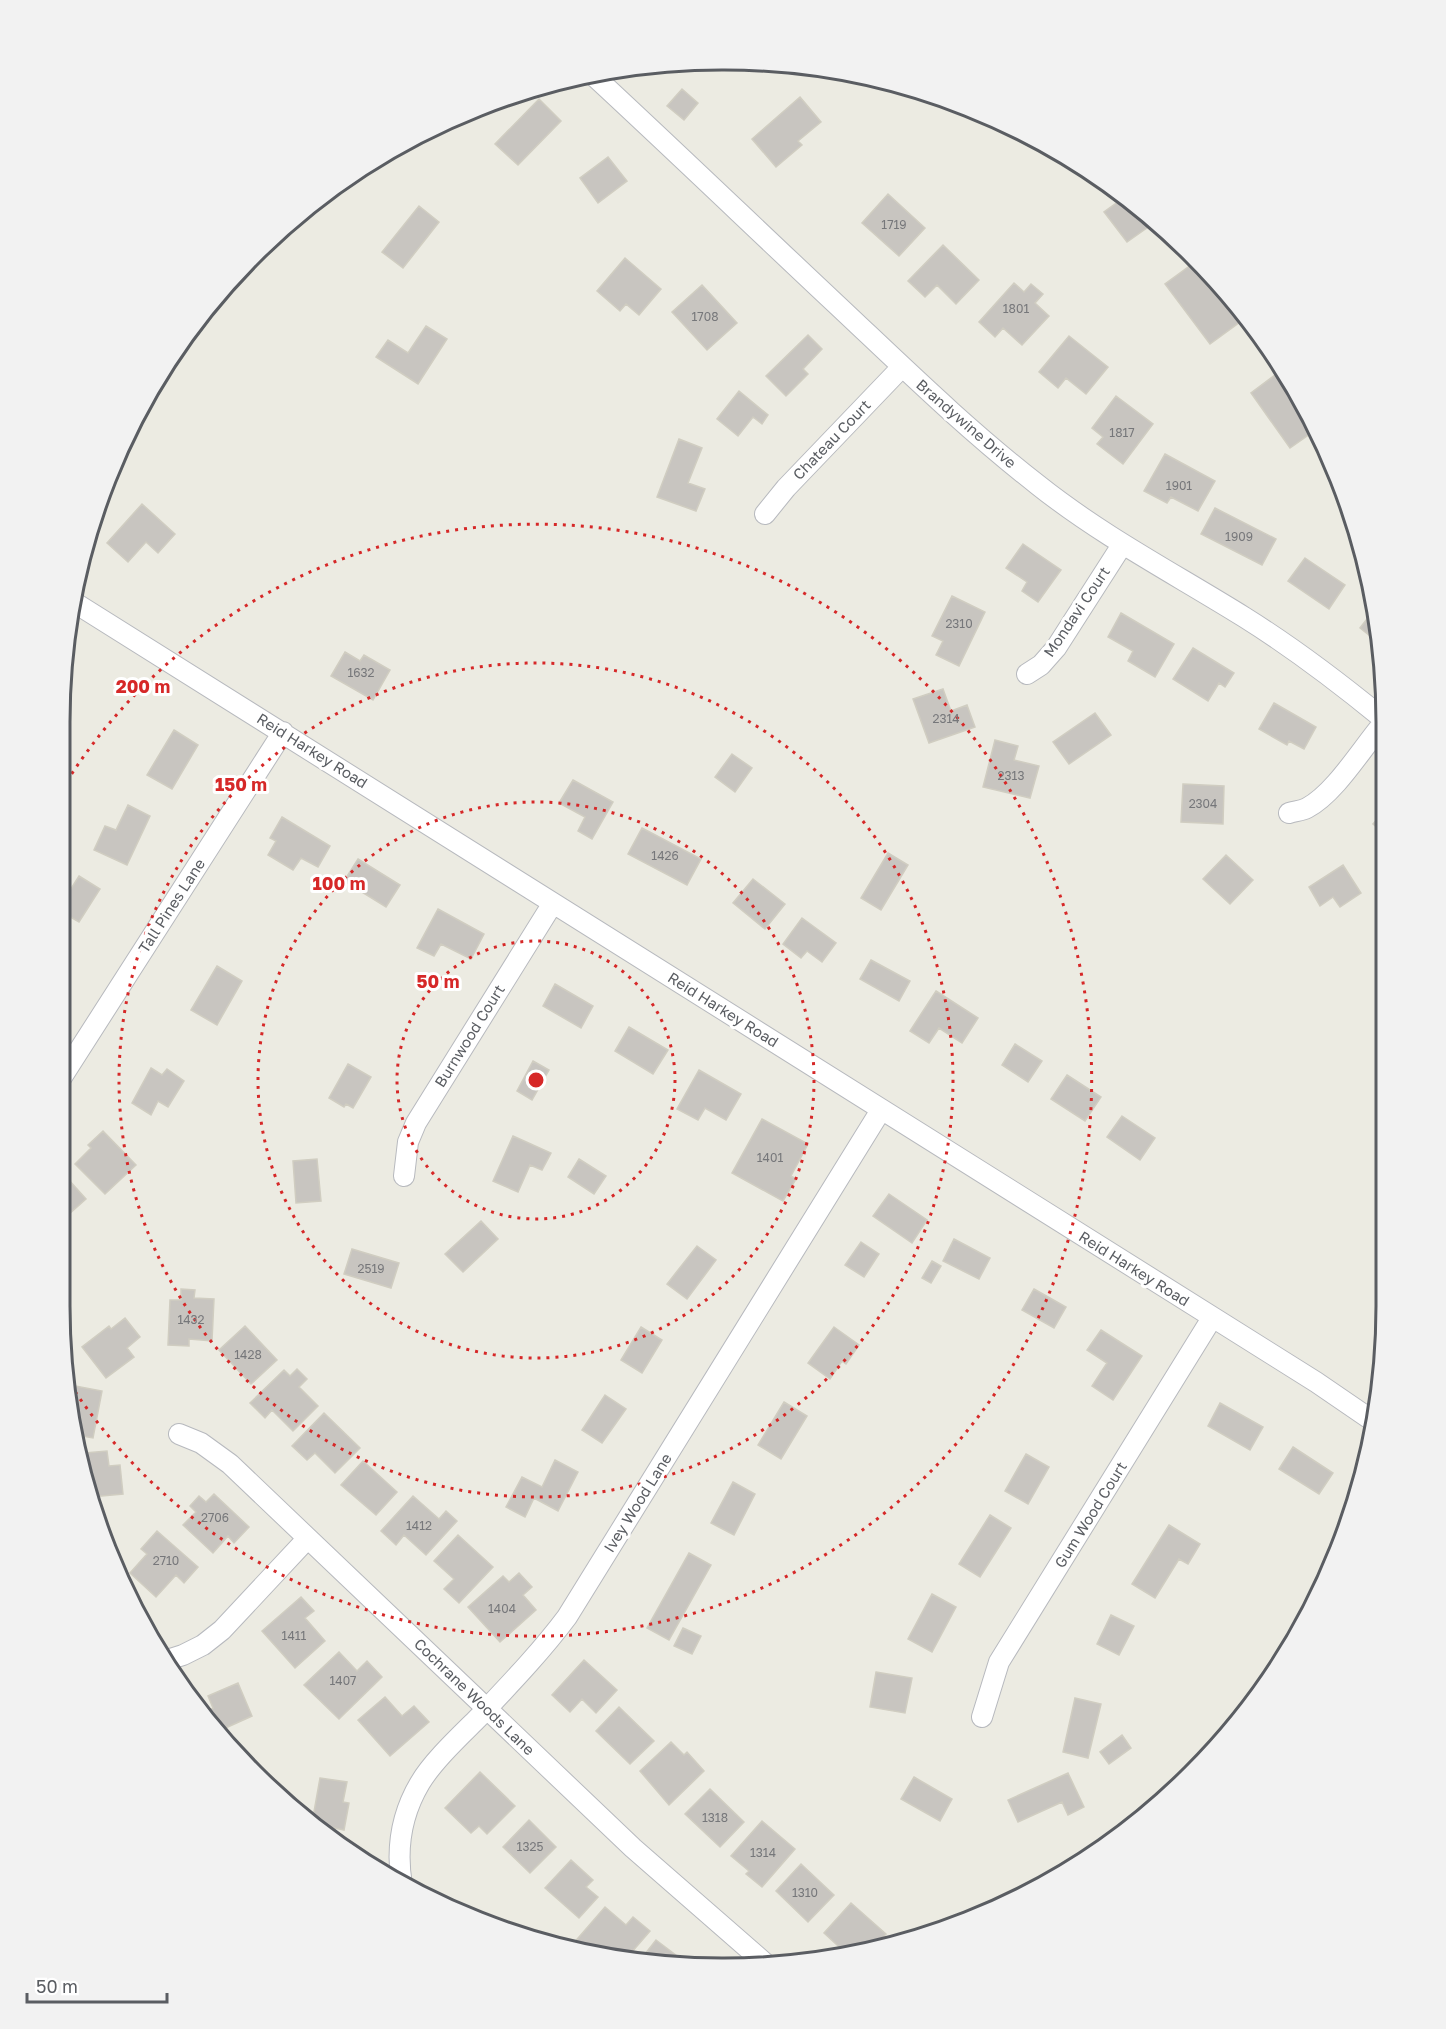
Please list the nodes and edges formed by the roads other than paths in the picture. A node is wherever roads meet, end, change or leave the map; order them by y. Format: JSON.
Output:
{"nodes":[{"id":1,"x":601,"y":82,"type":"edge"},
{"id":2,"x":901,"y":368,"type":"junction"},
{"id":3,"x":765,"y":514,"type":"dead end"},
{"id":4,"x":1122,"y":545,"type":"junction"},
{"id":5,"x":81,"y":607,"type":"edge"},
{"id":6,"x":1027,"y":674,"type":"dead end"},
{"id":7,"x":1376,"y":713,"type":"edge"},
{"id":8,"x":283,"y":732,"type":"junction"},
{"id":9,"x":1376,"y":732,"type":"edge"},
{"id":10,"x":1289,"y":813,"type":"dead end"},
{"id":11,"x":553,"y":903,"type":"junction"},
{"id":12,"x":70,"y":1064,"type":"edge"},
{"id":13,"x":881,"y":1110,"type":"junction"},
{"id":14,"x":404,"y":1176,"type":"dead end"},
{"id":15,"x":1212,"y":1318,"type":"junction"},
{"id":16,"x":1366,"y":1416,"type":"edge"},
{"id":17,"x":179,"y":1434,"type":"dead end"},
{"id":18,"x":307,"y":1539,"type":"junction"},
{"id":19,"x":173,"y":1658,"type":"edge"},
{"id":20,"x":487,"y":1708,"type":"junction"},
{"id":21,"x":982,"y":1717,"type":"dead end"},
{"id":22,"x":400,"y":1872,"type":"edge"},
{"id":23,"x":758,"y":1957,"type":"edge"}],
"edges":[{"from":1,"to":2,"type":"street","name":"Brandywine Drive"},
{"from":2,"to":3,"type":"street","name":"Chateau Court"},
{"from":2,"to":4,"type":"street","name":"Brandywine Drive"},
{"from":4,"to":6,"type":"street","name":"Mondavi Court"},
{"from":4,"to":7,"type":"street","name":"Brandywine Drive"},
{"from":5,"to":8,"type":"street","name":"Reid Harkey Road"},
{"from":8,"to":11,"type":"street","name":"Reid Harkey Road"},
{"from":8,"to":12,"type":"street","name":"Tall Pines Lane"},
{"from":9,"to":10,"type":"street"},
{"from":11,"to":13,"type":"street","name":"Reid Harkey Road"},
{"from":11,"to":14,"type":"street","name":"Burnwood Court"},
{"from":13,"to":15,"type":"street","name":"Reid Harkey Road"},
{"from":13,"to":20,"type":"street","name":"Ivey Wood Lane"},
{"from":15,"to":16,"type":"street","name":"Reid Harkey Road"},
{"from":15,"to":21,"type":"street","name":"Gum Wood Court"},
{"from":17,"to":18,"type":"street","name":"Cochrane Woods Lane"},
{"from":18,"to":19,"type":"street"},
{"from":18,"to":20,"type":"street","name":"Cochrane Woods Lane"},
{"from":20,"to":22,"type":"street","name":"Ivey Wood Lane"},
{"from":20,"to":23,"type":"street","name":"Cochrane Woods Lane"}]}
